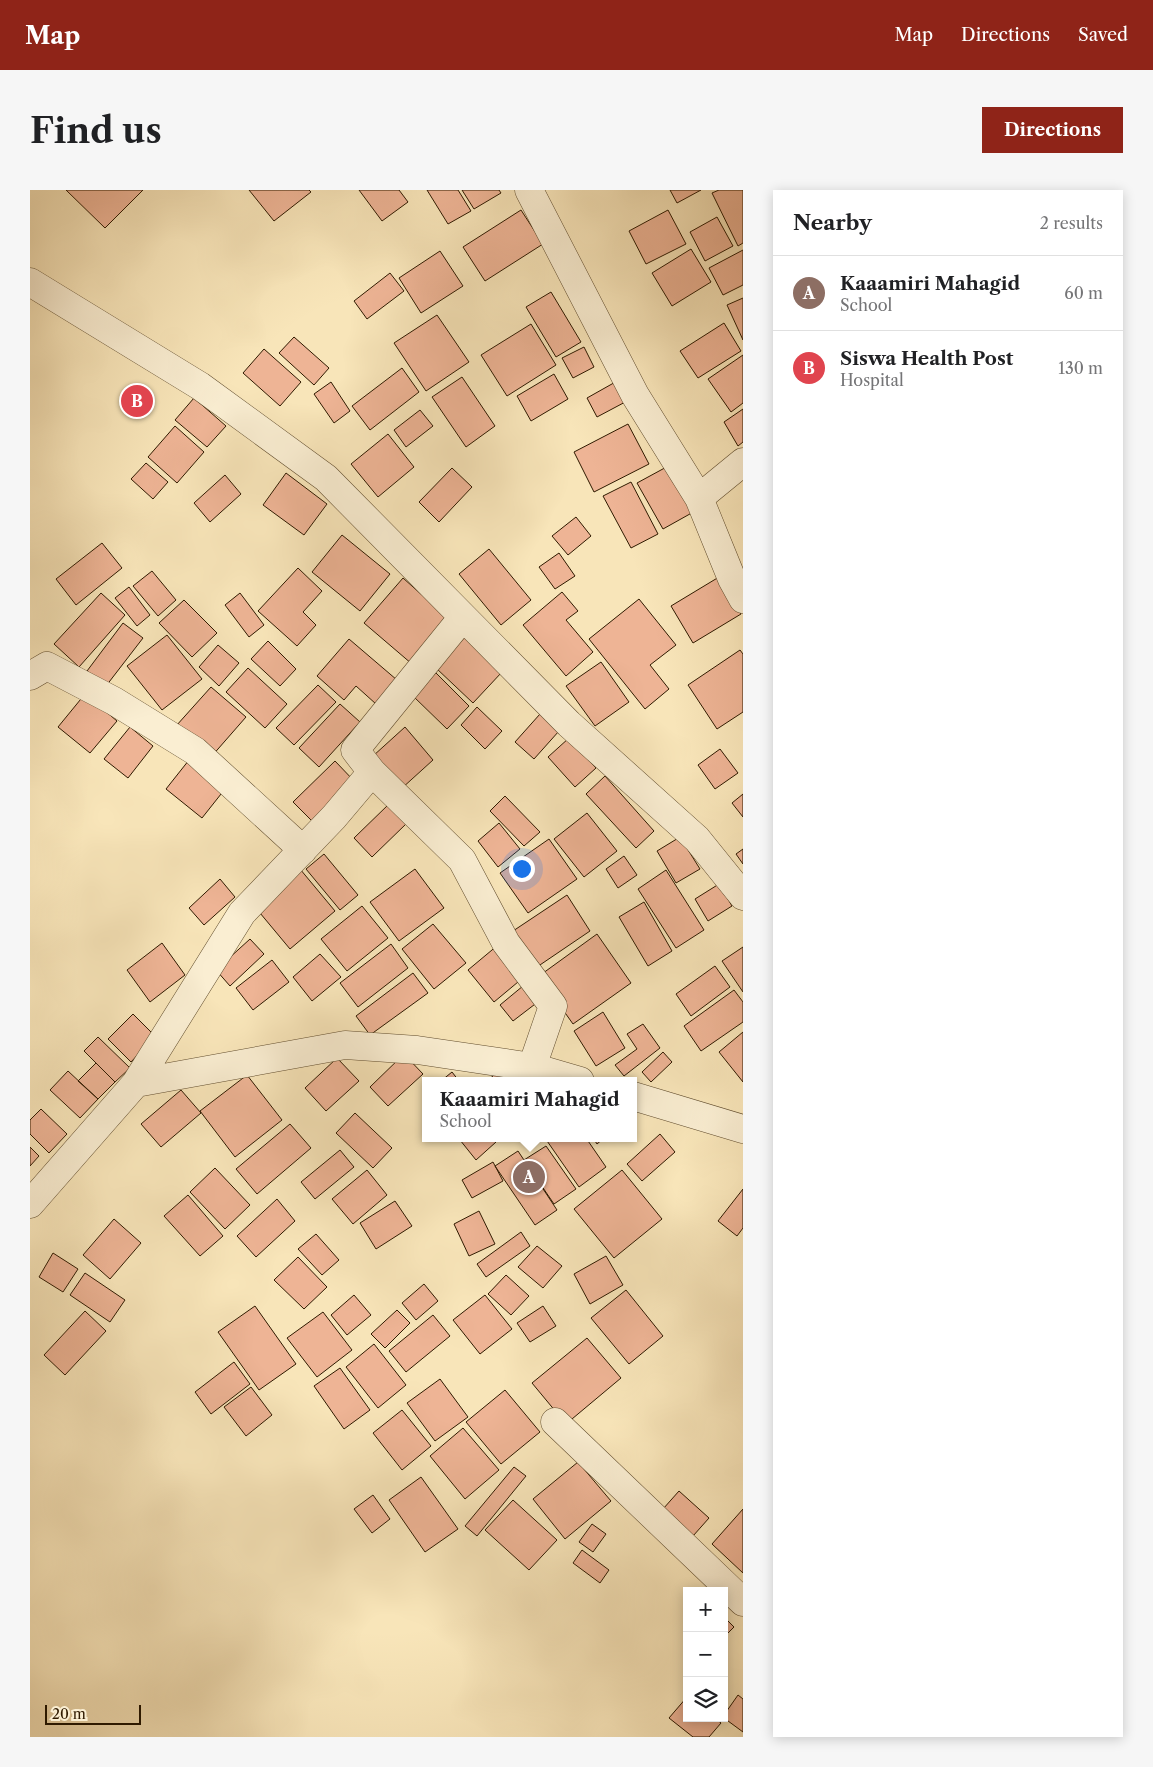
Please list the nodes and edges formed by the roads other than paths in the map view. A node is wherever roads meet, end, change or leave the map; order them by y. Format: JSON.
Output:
{"nodes":[{"id":1,"x":529,"y":190,"type":"edge"},
{"id":2,"x":30,"y":282,"type":"edge"},
{"id":3,"x":743,"y":462,"type":"edge"},
{"id":4,"x":699,"y":498,"type":"junction"},
{"id":5,"x":743,"y":599,"type":"edge"},
{"id":6,"x":463,"y":617,"type":"junction"},
{"id":7,"x":30,"y":676,"type":"edge"},
{"id":8,"x":372,"y":772,"type":"junction"},
{"id":9,"x":303,"y":850,"type":"junction"},
{"id":10,"x":743,"y":896,"type":"edge"},
{"id":11,"x":532,"y":1067,"type":"junction"},
{"id":12,"x":566,"y":1077,"type":"edge"},
{"id":13,"x":136,"y":1082,"type":"junction"},
{"id":14,"x":637,"y":1097,"type":"edge"},
{"id":15,"x":743,"y":1128,"type":"edge"},
{"id":16,"x":30,"y":1204,"type":"edge"},
{"id":17,"x":555,"y":1422,"type":"dead end"},
{"id":18,"x":743,"y":1602,"type":"edge"}],
"edges":[{"from":1,"to":4,"type":"street"},
{"from":2,"to":6,"type":"street"},
{"from":3,"to":4,"type":"street"},
{"from":4,"to":5,"type":"street"},
{"from":6,"to":8,"type":"street"},
{"from":6,"to":10,"type":"street"},
{"from":7,"to":9,"type":"street"},
{"from":8,"to":9,"type":"street"},
{"from":8,"to":11,"type":"street"},
{"from":9,"to":13,"type":"street"},
{"from":11,"to":12,"type":"street"},
{"from":11,"to":13,"type":"street"},
{"from":13,"to":16,"type":"street"},
{"from":14,"to":15,"type":"street"},
{"from":17,"to":18,"type":"street"}]}
